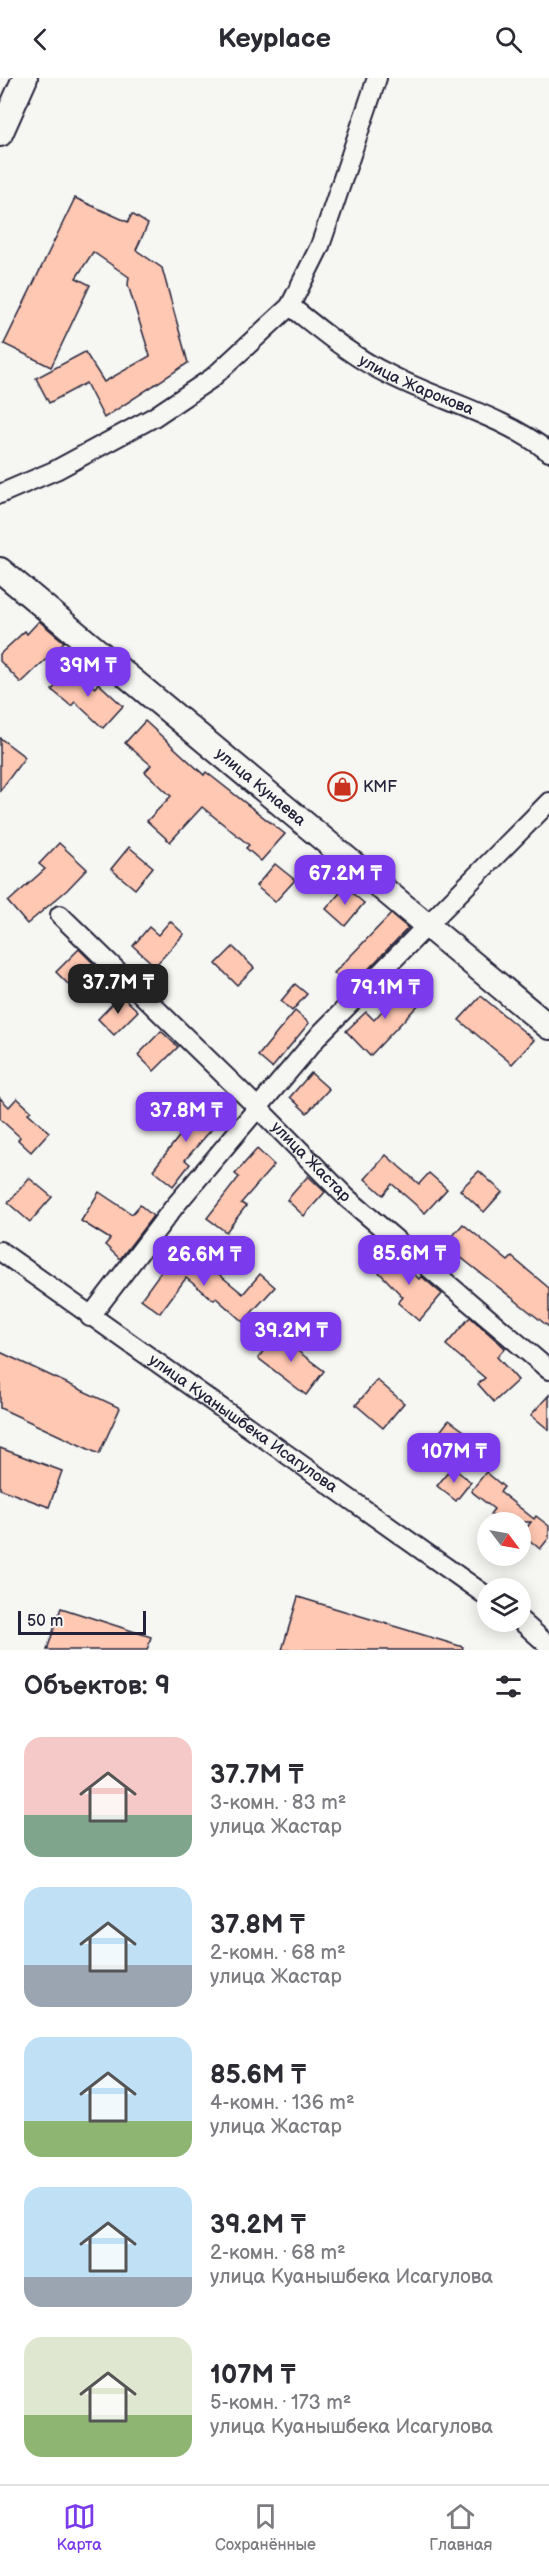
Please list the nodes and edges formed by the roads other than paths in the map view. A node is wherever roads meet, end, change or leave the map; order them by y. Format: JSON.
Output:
{"nodes":[{"id":1,"x":25,"y":78,"type":"edge"},
{"id":2,"x":377,"y":78,"type":"edge"},
{"id":3,"x":0,"y":134,"type":"edge"},
{"id":4,"x":290,"y":306,"type":"junction"},
{"id":5,"x":549,"y":452,"type":"edge"},
{"id":6,"x":0,"y":494,"type":"edge"},
{"id":7,"x":0,"y":570,"type":"edge"},
{"id":8,"x":549,"y":802,"type":"edge"},
{"id":9,"x":60,"y":915,"type":"dead end"},
{"id":10,"x":429,"y":925,"type":"junction"},
{"id":11,"x":549,"y":1027,"type":"edge"},
{"id":12,"x":258,"y":1108,"type":"junction"},
{"id":13,"x":0,"y":1251,"type":"edge"},
{"id":14,"x":90,"y":1317,"type":"junction"},
{"id":15,"x":549,"y":1370,"type":"edge"},
{"id":16,"x":477,"y":1589,"type":"edge"},
{"id":17,"x":531,"y":1630,"type":"edge"},
{"id":18,"x":549,"y":1646,"type":"edge"}],
"edges":[{"from":1,"to":3,"type":"main road"},
{"from":2,"to":4,"type":"street"},
{"from":4,"to":5,"type":"street","name":"улица Жарокова"},
{"from":4,"to":6,"type":"street"},
{"from":7,"to":10,"type":"main road","name":"улица Кунаева"},
{"from":8,"to":10,"type":"street"},
{"from":9,"to":12,"type":"street","name":"улица Жастар"},
{"from":10,"to":11,"type":"main road","name":"улица Кунаева"},
{"from":10,"to":12,"type":"street"},
{"from":12,"to":14,"type":"street"},
{"from":12,"to":15,"type":"street","name":"улица Жастар"},
{"from":13,"to":14,"type":"street","name":"улица Куанышбека Исагулова"},
{"from":14,"to":16,"type":"street","name":"улица Куанышбека Исагулова"},
{"from":17,"to":18,"type":"street"}]}
